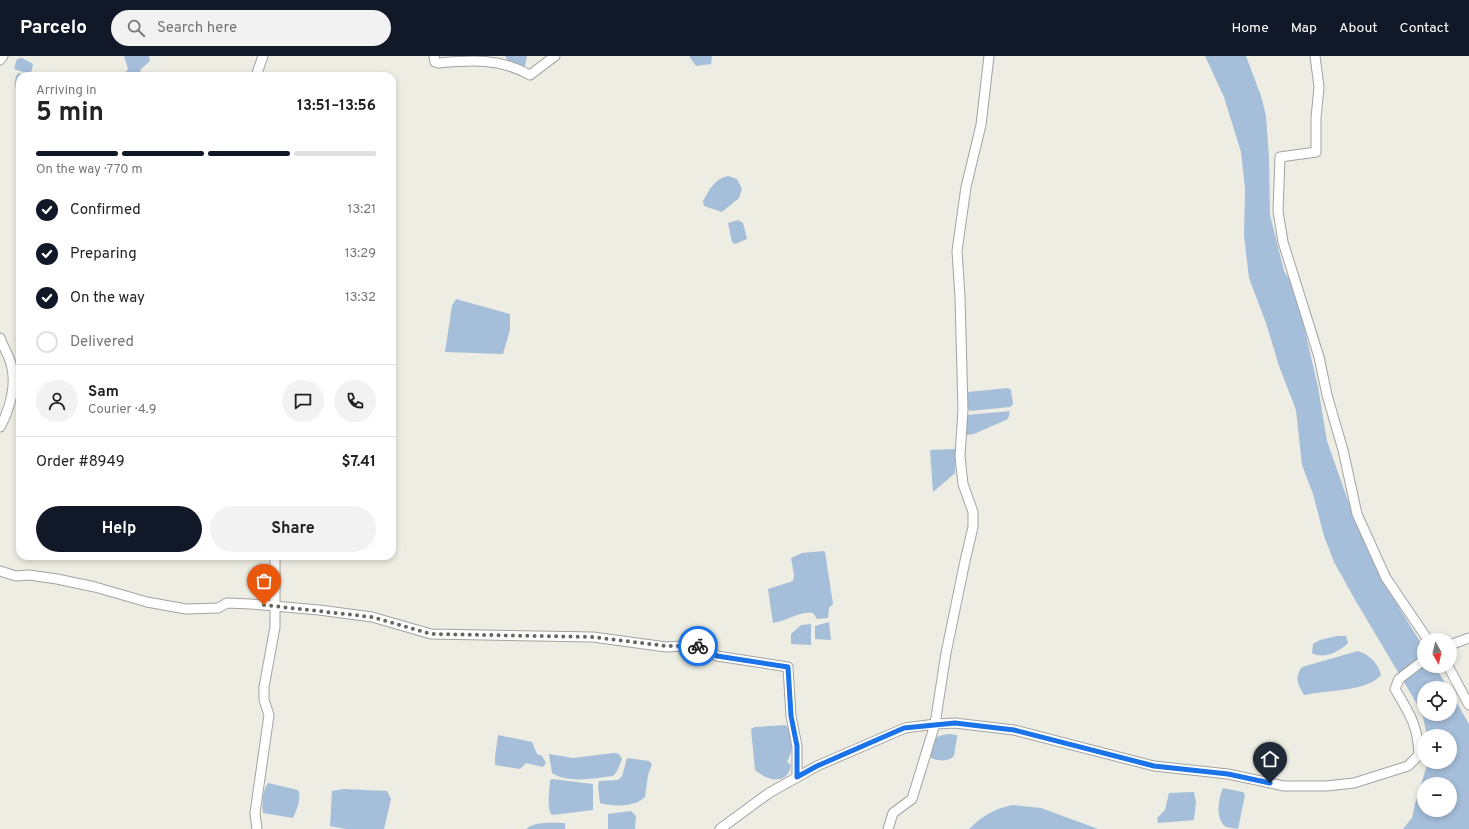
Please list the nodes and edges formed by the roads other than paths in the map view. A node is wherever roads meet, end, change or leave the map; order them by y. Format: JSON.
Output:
{"nodes":[{"id":1,"x":3,"y":56,"type":"edge"},
{"id":2,"x":263,"y":56,"type":"edge"},
{"id":3,"x":434,"y":56,"type":"edge"},
{"id":4,"x":555,"y":56,"type":"edge"},
{"id":5,"x":989,"y":56,"type":"edge"},
{"id":6,"x":1315,"y":56,"type":"edge"},
{"id":7,"x":0,"y":60,"type":"edge"},
{"id":8,"x":257,"y":72,"type":"edge"},
{"id":9,"x":0,"y":338,"type":"edge"},
{"id":10,"x":0,"y":427,"type":"edge"},
{"id":11,"x":276,"y":560,"type":"edge"},
{"id":12,"x":0,"y":571,"type":"edge"},
{"id":13,"x":276,"y":606,"type":"junction"},
{"id":14,"x":1423,"y":633,"type":"edge"},
{"id":15,"x":1469,"y":638,"type":"edge"},
{"id":16,"x":1457,"y":642,"type":"edge"},
{"id":17,"x":1417,"y":665,"type":"edge"},
{"id":18,"x":1452,"y":673,"type":"edge"},
{"id":19,"x":1469,"y":705,"type":"edge"},
{"id":20,"x":935,"y":724,"type":"junction"},
{"id":21,"x":797,"y":777,"type":"junction"},
{"id":22,"x":257,"y":829,"type":"edge"},
{"id":23,"x":720,"y":829,"type":"edge"},
{"id":24,"x":888,"y":829,"type":"edge"}],
"edges":[{"from":1,"to":7,"type":"street"},
{"from":2,"to":8,"type":"street"},
{"from":3,"to":4,"type":"street"},
{"from":5,"to":20,"type":"street"},
{"from":6,"to":14,"type":"street"},
{"from":9,"to":10,"type":"street"},
{"from":11,"to":13,"type":"street"},
{"from":12,"to":13,"type":"street"},
{"from":13,"to":21,"type":"street"},
{"from":13,"to":22,"type":"street"},
{"from":15,"to":16,"type":"street"},
{"from":17,"to":20,"type":"street"},
{"from":18,"to":19,"type":"street"},
{"from":20,"to":21,"type":"street"},
{"from":20,"to":24,"type":"street"},
{"from":21,"to":23,"type":"street"}]}
